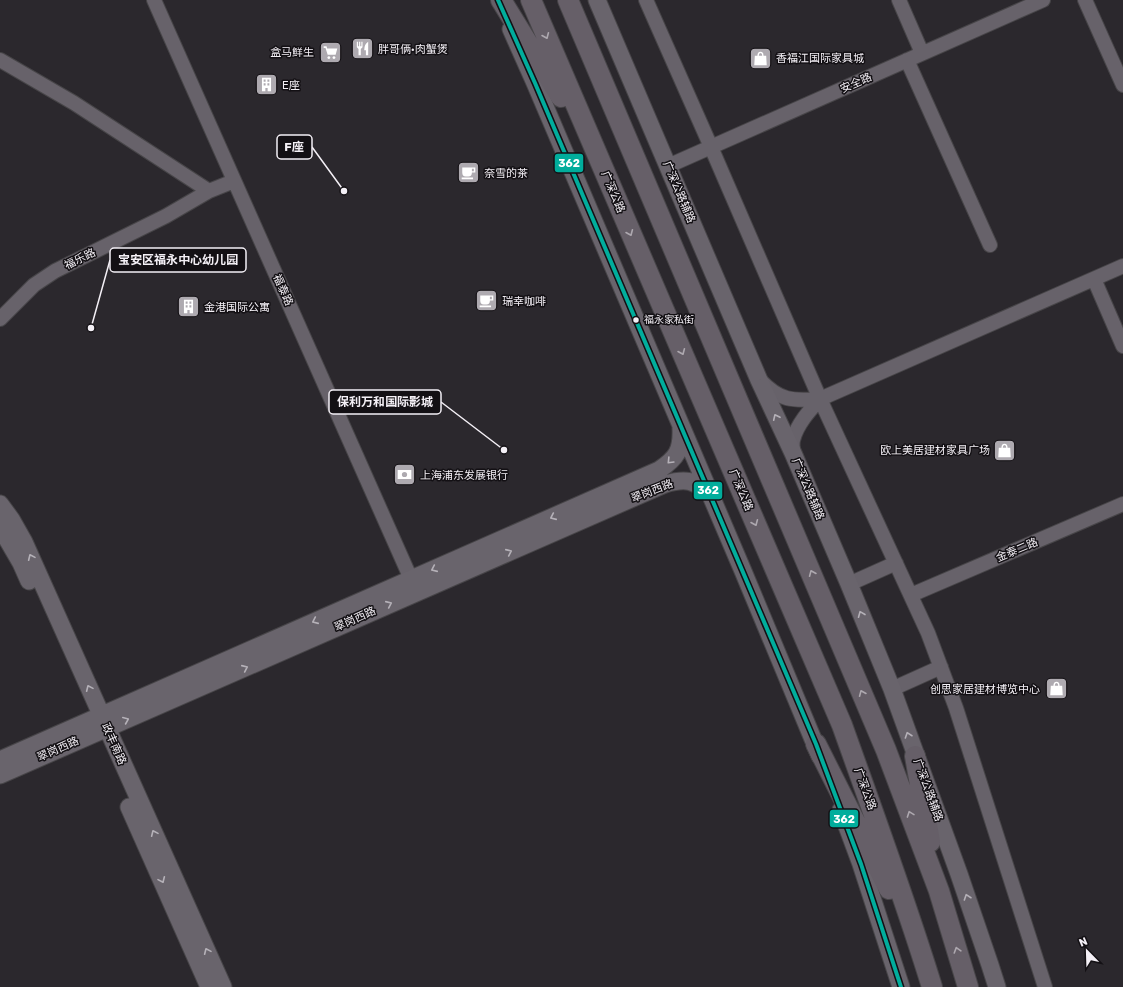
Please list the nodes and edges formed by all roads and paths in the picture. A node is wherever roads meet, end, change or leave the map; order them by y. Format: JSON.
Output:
{"nodes":[{"id":1,"x":154,"y":0,"type":"edge"},
{"id":2,"x":498,"y":0,"type":"edge"},
{"id":3,"x":501,"y":0,"type":"edge"},
{"id":4,"x":531,"y":0,"type":"edge"},
{"id":5,"x":568,"y":0,"type":"edge"},
{"id":6,"x":597,"y":0,"type":"edge"},
{"id":7,"x":646,"y":0,"type":"edge"},
{"id":8,"x":898,"y":0,"type":"edge"},
{"id":9,"x":1043,"y":0,"type":"edge"},
{"id":10,"x":1085,"y":0,"type":"edge"},
{"id":11,"x":922,"y":53,"type":"junction"},
{"id":12,"x":0,"y":60,"type":"edge"},
{"id":13,"x":907,"y":60,"type":"junction"},
{"id":14,"x":1123,"y":86,"type":"edge"},
{"id":15,"x":711,"y":147,"type":"junction"},
{"id":16,"x":596,"y":152,"type":"junction"},
{"id":17,"x":668,"y":166,"type":"junction"},
{"id":18,"x":234,"y":181,"type":"junction"},
{"id":19,"x":209,"y":191,"type":"junction"},
{"id":20,"x":990,"y":245,"type":"dead end"},
{"id":21,"x":1123,"y":266,"type":"edge"},
{"id":22,"x":1094,"y":279,"type":"junction"},
{"id":23,"x":0,"y":319,"type":"edge"},
{"id":24,"x":1123,"y":346,"type":"edge"},
{"id":25,"x":759,"y":380,"type":"junction"},
{"id":26,"x":820,"y":399,"type":"junction"},
{"id":27,"x":681,"y":426,"type":"junction"},
{"id":28,"x":793,"y":453,"type":"junction"},
{"id":29,"x":633,"y":490,"type":"junction"},
{"id":30,"x":710,"y":494,"type":"junction"},
{"id":31,"x":0,"y":504,"type":"edge"},
{"id":32,"x":1123,"y":504,"type":"edge"},
{"id":33,"x":0,"y":527,"type":"edge"},
{"id":34,"x":896,"y":563,"type":"junction"},
{"id":35,"x":411,"y":579,"type":"junction"},
{"id":36,"x":849,"y":584,"type":"junction"},
{"id":37,"x":911,"y":595,"type":"junction"},
{"id":38,"x":942,"y":667,"type":"junction"},
{"id":39,"x":892,"y":689,"type":"junction"},
{"id":40,"x":99,"y":724,"type":"junction"},
{"id":41,"x":816,"y":744,"type":"junction"},
{"id":42,"x":915,"y":756,"type":"junction"},
{"id":43,"x":0,"y":760,"type":"edge"},
{"id":44,"x":0,"y":775,"type":"edge"},
{"id":45,"x":939,"y":891,"type":"junction"},
{"id":46,"x":923,"y":958,"type":"junction"},
{"id":47,"x":209,"y":987,"type":"edge"},
{"id":48,"x":223,"y":987,"type":"edge"},
{"id":49,"x":901,"y":987,"type":"edge"},
{"id":50,"x":932,"y":987,"type":"edge"},
{"id":51,"x":968,"y":987,"type":"edge"},
{"id":52,"x":997,"y":987,"type":"edge"},
{"id":53,"x":1045,"y":987,"type":"edge"}],
"edges":[{"from":1,"to":18,"type":"street","name":"福泰路"},
{"from":2,"to":27,"type":"main road"},
{"from":3,"to":16,"type":"highway"},
{"from":4,"to":16,"type":"highway","name":"广深公路","one_way":true},
{"from":45,"to":5,"type":"highway","one_way":true},
{"from":6,"to":17,"type":"main road","name":"广深公路辅路"},
{"from":7,"to":15,"type":"street"},
{"from":8,"to":11,"type":"street"},
{"from":9,"to":11,"type":"street","name":"安全路"},
{"from":10,"to":14,"type":"street"},
{"from":11,"to":13,"type":"street","name":"安全路"},
{"from":12,"to":19,"type":"street"},
{"from":13,"to":15,"type":"street","name":"安全路"},
{"from":13,"to":20,"type":"street"},
{"from":15,"to":17,"type":"street","name":"安全路"},
{"from":15,"to":26,"type":"street"},
{"from":16,"to":46,"type":"highway","name":"广深公路","one_way":true},
{"from":17,"to":25,"type":"main road","name":"广深公路辅路"},
{"from":18,"to":19,"type":"street","name":"福乐路"},
{"from":18,"to":35,"type":"street","name":"福泰路"},
{"from":19,"to":23,"type":"street","name":"福乐路"},
{"from":21,"to":22,"type":"street"},
{"from":22,"to":24,"type":"street"},
{"from":22,"to":26,"type":"street"},
{"from":25,"to":26,"type":"street"},
{"from":28,"to":25,"type":"main road","name":"广深公路辅路","one_way":true},
{"from":26,"to":28,"type":"street"},
{"from":26,"to":34,"type":"street"},
{"from":27,"to":29,"type":"main road","name":"翠岗西路","one_way":true},
{"from":27,"to":30,"type":"main road"},
{"from":28,"to":36,"type":"main road","name":"广深公路辅路"},
{"from":29,"to":30,"type":"main road","name":"翠岗西路"},
{"from":29,"to":35,"type":"main road","name":"翠岗西路","one_way":true},
{"from":40,"to":29,"type":"main road","name":"翠岗西路","one_way":true},
{"from":30,"to":41,"type":"main road"},
{"from":40,"to":31,"type":"main road","name":"政丰南路","one_way":true},
{"from":32,"to":37,"type":"street","name":"金泰二路"},
{"from":33,"to":40,"type":"main road","name":"政丰南路"},
{"from":34,"to":36,"type":"street"},
{"from":34,"to":37,"type":"street"},
{"from":35,"to":40,"type":"main road","name":"翠岗西路","one_way":true},
{"from":39,"to":36,"type":"main road","name":"广深公路辅路","one_way":true},
{"from":37,"to":38,"type":"street"},
{"from":38,"to":39,"type":"street"},
{"from":38,"to":53,"type":"street"},
{"from":42,"to":39,"type":"main road","name":"广深公路辅路","one_way":true},
{"from":40,"to":43,"type":"main road","name":"翠岗西路"},
{"from":40,"to":44,"type":"main road","name":"翠岗西路"},
{"from":40,"to":47,"type":"main road","name":"政丰南路","one_way":true},
{"from":48,"to":40,"type":"main road","name":"政丰南路","one_way":true},
{"from":41,"to":46,"type":"highway"},
{"from":41,"to":49,"type":"main road"},
{"from":42,"to":45,"type":"highway"},
{"from":52,"to":42,"type":"main road","name":"广深公路辅路","one_way":true},
{"from":51,"to":45,"type":"highway","one_way":true},
{"from":46,"to":50,"type":"highway","name":"广深公路"}]}
